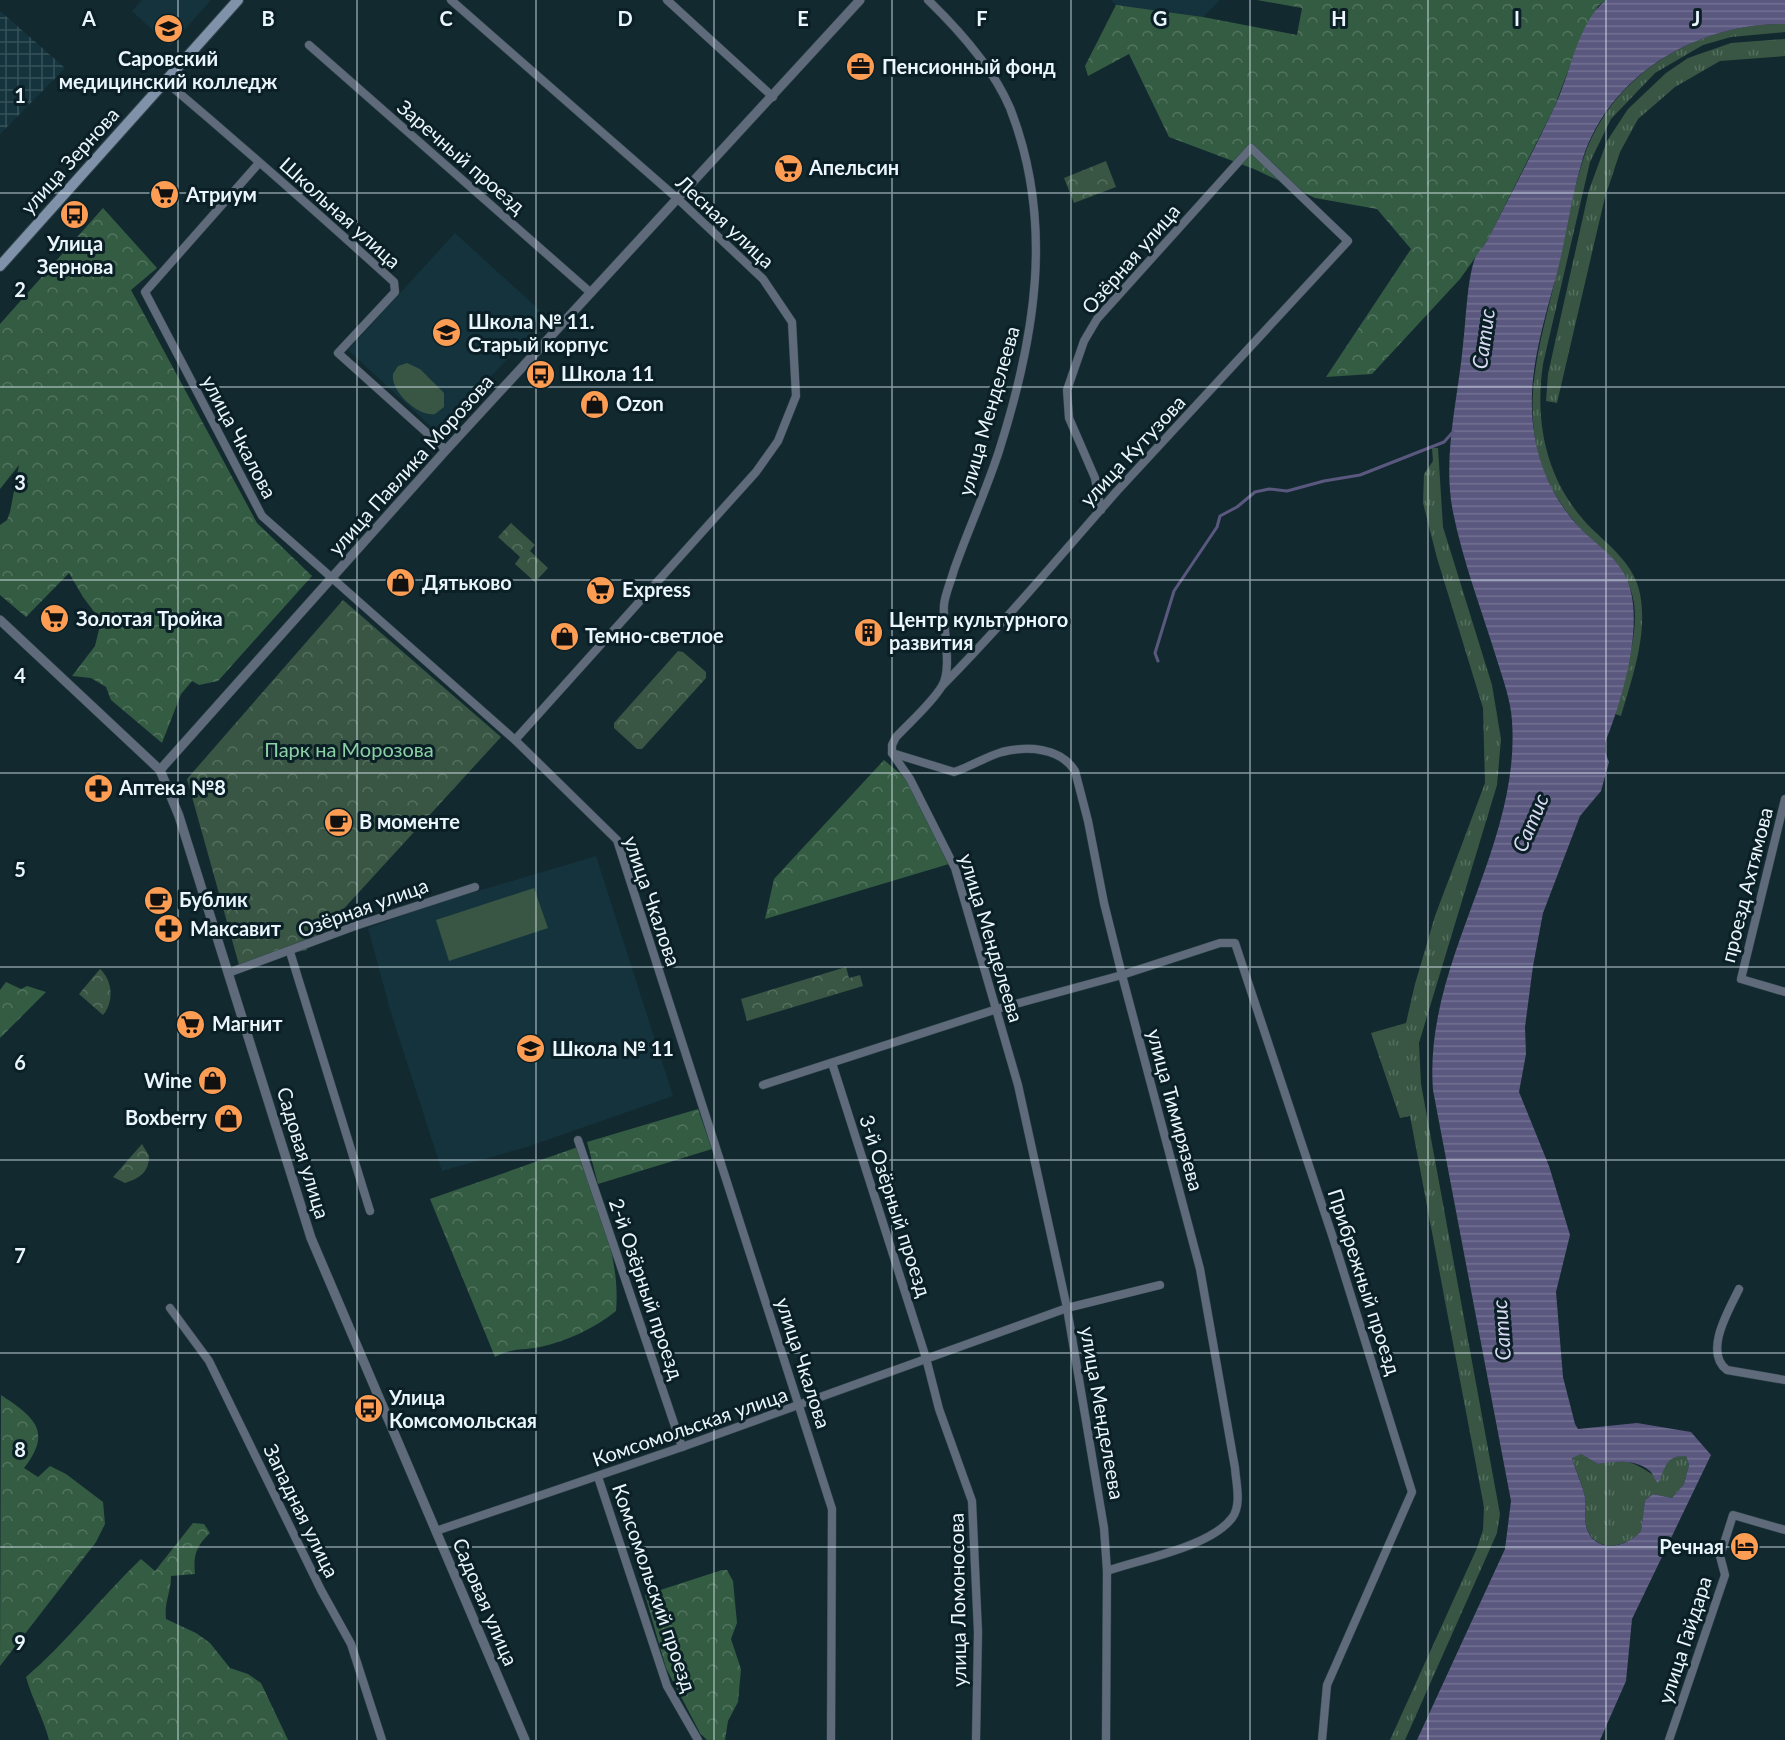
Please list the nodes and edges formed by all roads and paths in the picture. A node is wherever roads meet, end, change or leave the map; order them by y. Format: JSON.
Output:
{"nodes":[{"id":1,"x":238,"y":0,"type":"edge"},
{"id":2,"x":451,"y":0,"type":"edge"},
{"id":3,"x":667,"y":0,"type":"edge"},
{"id":4,"x":860,"y":0,"type":"edge"},
{"id":5,"x":928,"y":0,"type":"edge"},
{"id":6,"x":309,"y":45,"type":"dead end"},
{"id":7,"x":165,"y":81,"type":"junction"},
{"id":8,"x":773,"y":97,"type":"junction"},
{"id":9,"x":259,"y":164,"type":"junction"},
{"id":10,"x":678,"y":199,"type":"junction"},
{"id":11,"x":1348,"y":241,"type":"joint"},
{"id":12,"x":0,"y":266,"type":"edge"},
{"id":13,"x":591,"y":293,"type":"junction"},
{"id":14,"x":446,"y":450,"type":"junction"},
{"id":15,"x":1101,"y":510,"type":"junction"},
{"id":16,"x":332,"y":580,"type":"junction"},
{"id":17,"x":0,"y":620,"type":"edge"},
{"id":18,"x":943,"y":685,"type":"junction"},
{"id":19,"x":515,"y":740,"type":"junction"},
{"id":20,"x":892,"y":753,"type":"junction"},
{"id":21,"x":160,"y":770,"type":"junction"},
{"id":22,"x":1785,"y":799,"type":"edge"},
{"id":23,"x":475,"y":887,"type":"dead end"},
{"id":24,"x":290,"y":952,"type":"junction"},
{"id":25,"x":228,"y":973,"type":"junction"},
{"id":26,"x":1122,"y":975,"type":"junction"},
{"id":27,"x":1785,"y":992,"type":"edge"},
{"id":28,"x":997,"y":1009,"type":"junction"},
{"id":29,"x":832,"y":1063,"type":"junction"},
{"id":30,"x":763,"y":1085,"type":"dead end"},
{"id":31,"x":579,"y":1140,"type":"dead end"},
{"id":32,"x":370,"y":1211,"type":"dead end"},
{"id":33,"x":1160,"y":1285,"type":"dead end"},
{"id":34,"x":1739,"y":1289,"type":"dead end"},
{"id":35,"x":170,"y":1308,"type":"dead end"},
{"id":36,"x":1067,"y":1308,"type":"junction"},
{"id":37,"x":926,"y":1358,"type":"junction"},
{"id":38,"x":1785,"y":1380,"type":"edge"},
{"id":39,"x":800,"y":1406,"type":"junction"},
{"id":40,"x":682,"y":1448,"type":"junction"},
{"id":41,"x":598,"y":1477,"type":"junction"},
{"id":42,"x":1785,"y":1530,"type":"edge"},
{"id":43,"x":436,"y":1531,"type":"junction"},
{"id":44,"x":1107,"y":1570,"type":"junction"},
{"id":45,"x":382,"y":1740,"type":"edge"},
{"id":46,"x":525,"y":1740,"type":"edge"},
{"id":47,"x":698,"y":1740,"type":"edge"},
{"id":48,"x":831,"y":1740,"type":"edge"},
{"id":49,"x":976,"y":1740,"type":"edge"},
{"id":50,"x":1106,"y":1740,"type":"edge"},
{"id":51,"x":1322,"y":1740,"type":"edge"},
{"id":52,"x":1669,"y":1740,"type":"edge"}],
"edges":[{"from":1,"to":7,"type":"main road","name":"улица Зернова"},
{"from":2,"to":10,"type":"street","name":"Лесная улица"},
{"from":3,"to":8,"type":"street"},
{"from":4,"to":8,"type":"street","name":"улица Павлика Морозова"},
{"from":5,"to":18,"type":"street","name":"улица Менделеева"},
{"from":6,"to":13,"type":"street","name":"Заречный проезд"},
{"from":7,"to":9,"type":"street","name":"Школьная улица"},
{"from":7,"to":12,"type":"main road","name":"улица Зернова"},
{"from":8,"to":10,"type":"street","name":"улица Павлика Морозова"},
{"from":9,"to":14,"type":"street","name":"Школьная улица"},
{"from":9,"to":16,"type":"street","name":"улица Чкалова"},
{"from":10,"to":13,"type":"street","name":"улица Павлика Морозова"},
{"from":10,"to":19,"type":"street","name":"Лесная улица"},
{"from":11,"to":15,"type":"street","name":"улица Кутузова"},
{"from":11,"to":15,"type":"street","name":"Озёрная улица"},
{"from":13,"to":14,"type":"street","name":"улица Павлика Морозова"},
{"from":14,"to":16,"type":"street","name":"улица Павлика Морозова"},
{"from":15,"to":18,"type":"street","name":"улица Кутузова"},
{"from":16,"to":19,"type":"street","name":"улица Чкалова"},
{"from":16,"to":21,"type":"street","name":"улица Павлика Морозова"},
{"from":17,"to":21,"type":"street","name":"Садовая улица"},
{"from":18,"to":20,"type":"street"},
{"from":19,"to":39,"type":"street","name":"улица Чкалова"},
{"from":20,"to":26,"type":"street","name":"улица Тимирязева"},
{"from":20,"to":28,"type":"street","name":"улица Менделеева"},
{"from":21,"to":25,"type":"street","name":"Садовая улица"},
{"from":22,"to":27,"type":"street","name":"проезд Ахтямова"},
{"from":23,"to":24,"type":"street","name":"Озёрная улица"},
{"from":24,"to":25,"type":"street","name":"Озёрная улица"},
{"from":24,"to":32,"type":"street"},
{"from":25,"to":43,"type":"street","name":"Садовая улица"},
{"from":26,"to":28,"type":"street"},
{"from":26,"to":44,"type":"street","name":"улица Тимирязева"},
{"from":26,"to":51,"type":"street","name":"Прибрежный проезд"},
{"from":28,"to":29,"type":"street"},
{"from":28,"to":36,"type":"street","name":"улица Менделеева"},
{"from":29,"to":30,"type":"street"},
{"from":29,"to":37,"type":"street","name":"3-й Озёрный проезд"},
{"from":31,"to":40,"type":"street","name":"2-й Озёрный проезд"},
{"from":33,"to":36,"type":"street","name":"Комсомольская улица"},
{"from":34,"to":38,"type":"street"},
{"from":35,"to":45,"type":"street","name":"Западная улица"},
{"from":36,"to":37,"type":"street","name":"Комсомольская улица"},
{"from":36,"to":44,"type":"street","name":"улица Менделеева"},
{"from":37,"to":39,"type":"street","name":"Комсомольская улица"},
{"from":37,"to":49,"type":"street","name":"улица Ломоносова"},
{"from":39,"to":40,"type":"street","name":"Комсомольская улица"},
{"from":39,"to":48,"type":"street","name":"улица Чкалова"},
{"from":40,"to":41,"type":"street","name":"Комсомольская улица"},
{"from":41,"to":43,"type":"street","name":"Комсомольская улица"},
{"from":41,"to":47,"type":"street","name":"Комсомольский проезд"},
{"from":42,"to":52,"type":"street","name":"улица Гайдара"},
{"from":43,"to":46,"type":"street","name":"Садовая улица"},
{"from":44,"to":50,"type":"street","name":"улица Менделеева"}]}
